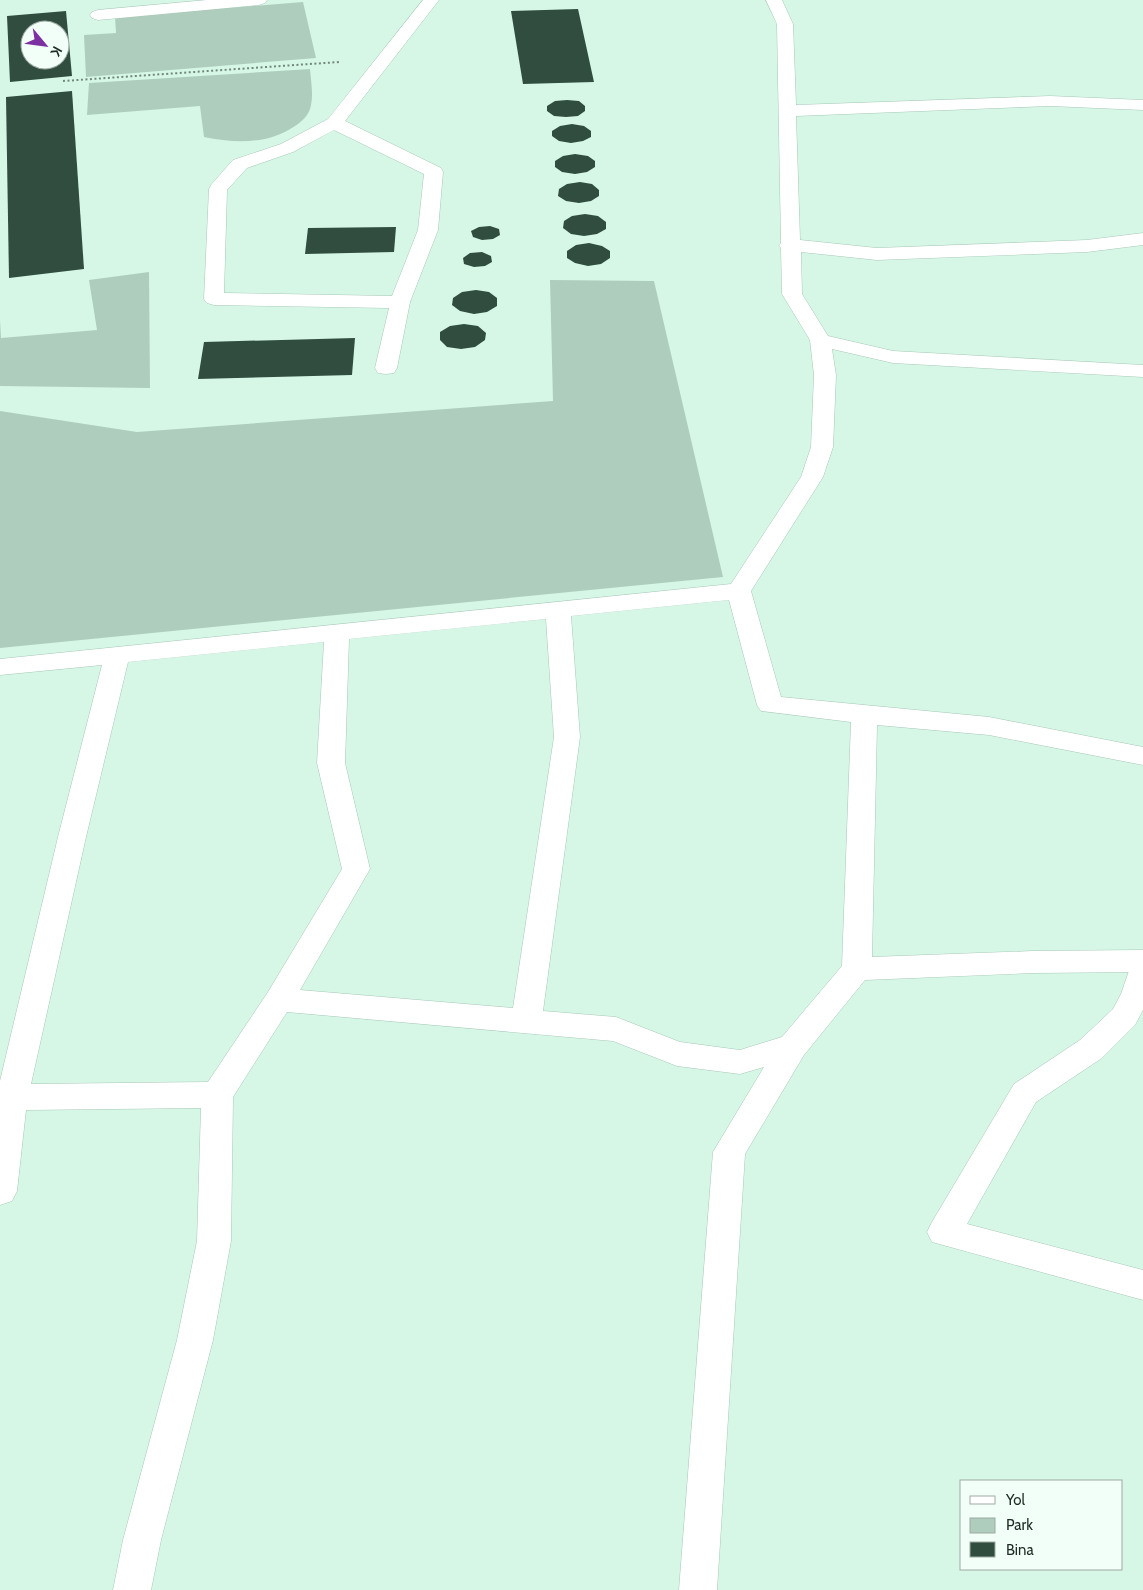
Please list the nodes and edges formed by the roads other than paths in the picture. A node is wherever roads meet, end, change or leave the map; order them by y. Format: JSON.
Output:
{"nodes":[{"id":1,"x":260,"y":0,"type":"edge"},
{"id":2,"x":431,"y":0,"type":"edge"},
{"id":3,"x":774,"y":0,"type":"edge"},
{"id":4,"x":98,"y":16,"type":"dead end"},
{"id":5,"x":1143,"y":105,"type":"edge"},
{"id":6,"x":786,"y":111,"type":"junction"},
{"id":7,"x":334,"y":123,"type":"junction"},
{"id":8,"x":1143,"y":239,"type":"edge"},
{"id":9,"x":789,"y":245,"type":"junction"},
{"id":10,"x":400,"y":302,"type":"junction"},
{"id":11,"x":820,"y":340,"type":"junction"},
{"id":12,"x":386,"y":368,"type":"dead end"},
{"id":13,"x":1143,"y":371,"type":"edge"},
{"id":14,"x":739,"y":591,"type":"junction"},
{"id":15,"x":558,"y":609,"type":"junction"},
{"id":16,"x":338,"y":632,"type":"junction"},
{"id":17,"x":117,"y":655,"type":"junction"},
{"id":18,"x":0,"y":667,"type":"edge"},
{"id":19,"x":864,"y":715,"type":"junction"},
{"id":20,"x":1143,"y":756,"type":"edge"},
{"id":21,"x":1143,"y":961,"type":"edge"},
{"id":22,"x":857,"y":969,"type":"junction"},
{"id":23,"x":1143,"y":970,"type":"edge"},
{"id":24,"x":279,"y":1000,"type":"junction"},
{"id":25,"x":526,"y":1021,"type":"junction"},
{"id":26,"x":792,"y":1046,"type":"junction"},
{"id":27,"x":218,"y":1094,"type":"junction"},
{"id":28,"x":6,"y":1098,"type":"edge"},
{"id":29,"x":0,"y":1192,"type":"edge"},
{"id":30,"x":1143,"y":1285,"type":"edge"},
{"id":31,"x":132,"y":1590,"type":"edge"},
{"id":32,"x":698,"y":1590,"type":"edge"}],
"edges":[{"from":1,"to":4,"type":"street"},
{"from":2,"to":7,"type":"street"},
{"from":3,"to":6,"type":"street"},
{"from":5,"to":6,"type":"street"},
{"from":6,"to":9,"type":"street"},
{"from":7,"to":10,"type":"street"},
{"from":7,"to":10,"type":"street"},
{"from":8,"to":9,"type":"street"},
{"from":9,"to":11,"type":"street"},
{"from":10,"to":12,"type":"street"},
{"from":11,"to":13,"type":"street"},
{"from":11,"to":14,"type":"street"},
{"from":14,"to":15,"type":"street"},
{"from":14,"to":19,"type":"street"},
{"from":15,"to":16,"type":"street"},
{"from":15,"to":25,"type":"street"},
{"from":16,"to":17,"type":"street"},
{"from":16,"to":24,"type":"street"},
{"from":17,"to":18,"type":"street"},
{"from":17,"to":28,"type":"street"},
{"from":19,"to":20,"type":"street"},
{"from":19,"to":22,"type":"street"},
{"from":21,"to":22,"type":"street"},
{"from":22,"to":26,"type":"street"},
{"from":23,"to":30,"type":"street"},
{"from":24,"to":25,"type":"street"},
{"from":24,"to":27,"type":"street"},
{"from":25,"to":26,"type":"street"},
{"from":26,"to":32,"type":"street"},
{"from":27,"to":28,"type":"street"},
{"from":27,"to":31,"type":"street"},
{"from":28,"to":29,"type":"street"}]}
